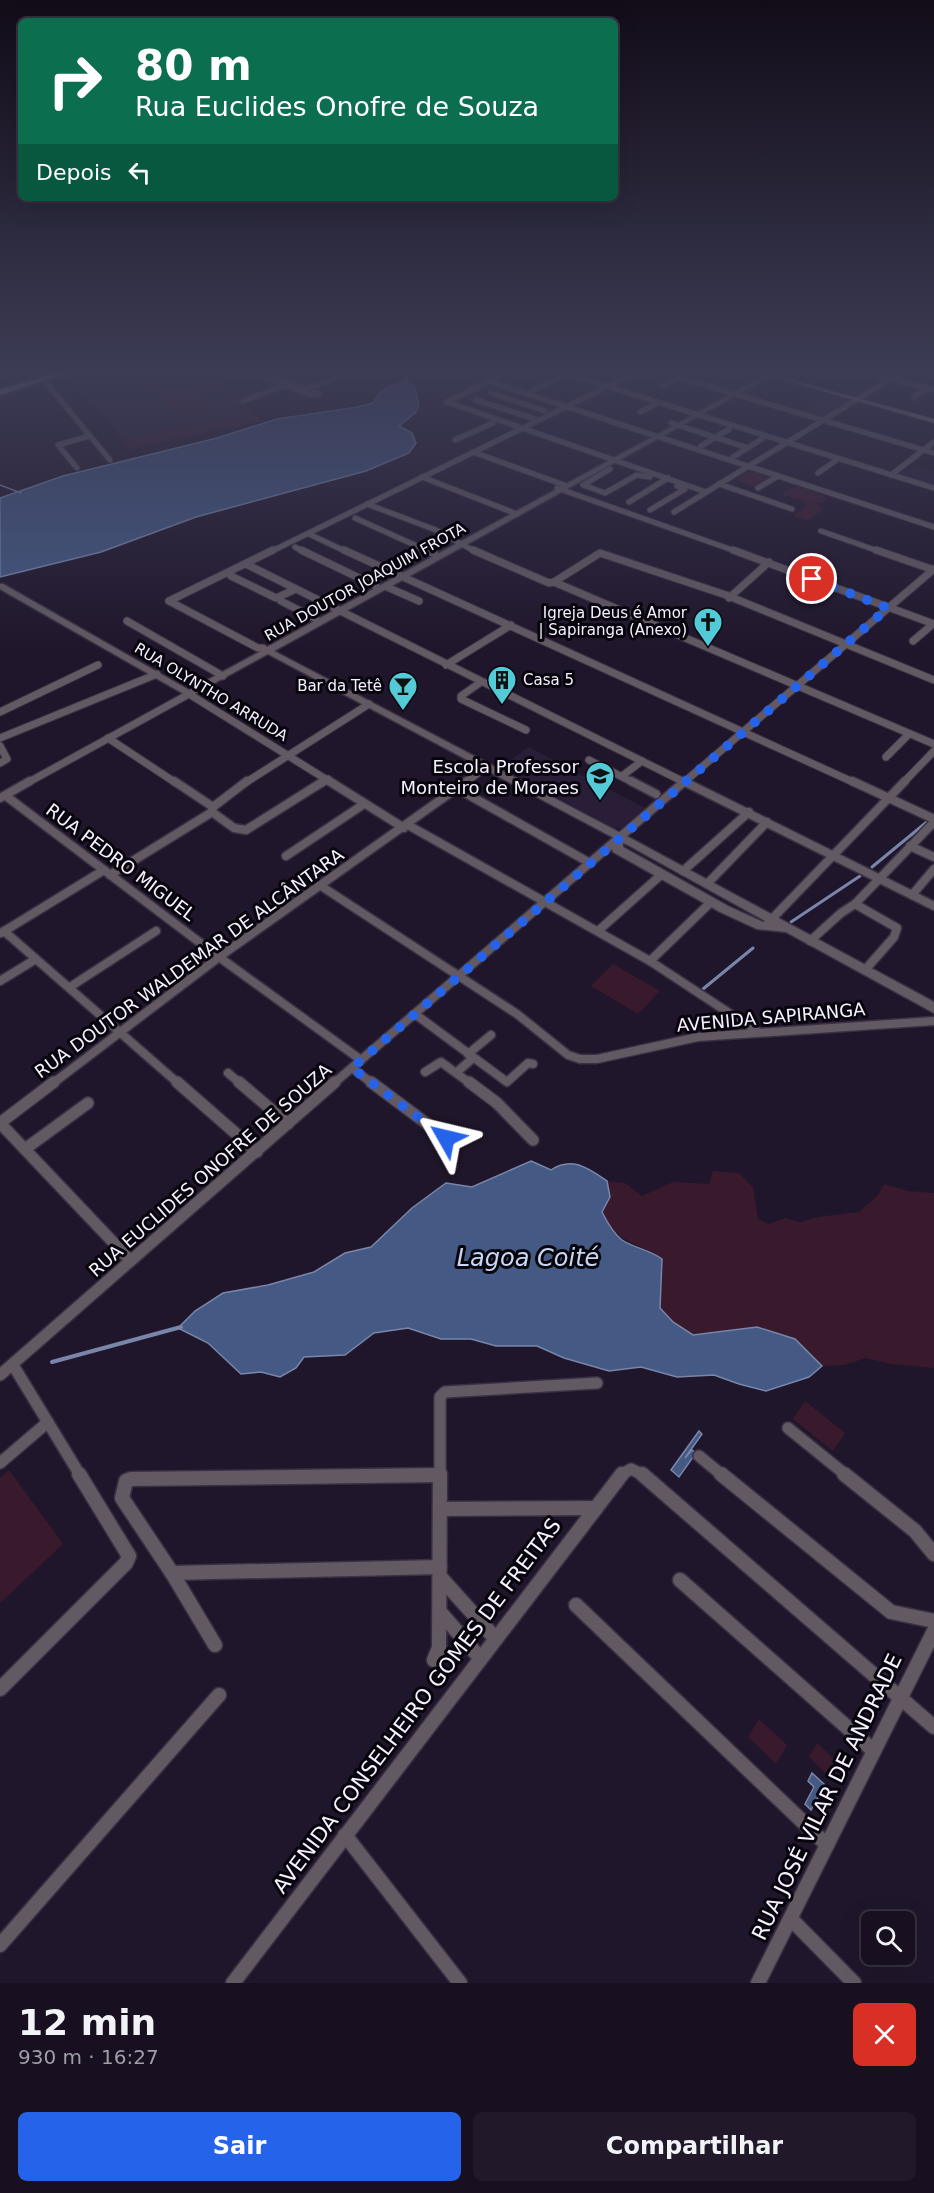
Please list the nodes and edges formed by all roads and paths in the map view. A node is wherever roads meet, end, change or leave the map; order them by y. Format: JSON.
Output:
{"nodes":[{"id":1,"x":75,"y":466,"type":"edge"},
{"id":2,"x":445,"y":466,"type":"edge"},
{"id":3,"x":507,"y":466,"type":"edge"},
{"id":4,"x":600,"y":466,"type":"edge"},
{"id":5,"x":629,"y":466,"type":"edge"},
{"id":6,"x":745,"y":466,"type":"edge"},
{"id":7,"x":829,"y":466,"type":"edge"},
{"id":8,"x":860,"y":466,"type":"edge"},
{"id":9,"x":903,"y":466,"type":"edge"},
{"id":10,"x":750,"y":467,"type":"junction"},
{"id":11,"x":77,"y":468,"type":"dead end"},
{"id":12,"x":610,"y":469,"type":"dead end"},
{"id":13,"x":818,"y":473,"type":"dead end"},
{"id":14,"x":891,"y":475,"type":"junction"},
{"id":15,"x":778,"y":476,"type":"junction"},
{"id":16,"x":422,"y":477,"type":"junction"},
{"id":17,"x":665,"y":480,"type":"junction"},
{"id":18,"x":719,"y":484,"type":"junction"},
{"id":19,"x":562,"y":487,"type":"junction"},
{"id":20,"x":758,"y":488,"type":"dead end"},
{"id":21,"x":934,"y":488,"type":"edge"},
{"id":22,"x":706,"y":492,"type":"junction"},
{"id":23,"x":629,"y":502,"type":"dead end"},
{"id":24,"x":367,"y":504,"type":"junction"},
{"id":25,"x":792,"y":509,"type":"dead end"},
{"id":26,"x":650,"y":510,"type":"dead end"},
{"id":27,"x":674,"y":512,"type":"dead end"},
{"id":28,"x":514,"y":513,"type":"junction"},
{"id":29,"x":355,"y":518,"type":"dead end"},
{"id":30,"x":934,"y":527,"type":"edge"},
{"id":31,"x":820,"y":531,"type":"dead end"},
{"id":32,"x":309,"y":534,"type":"junction"},
{"id":33,"x":460,"y":543,"type":"junction"},
{"id":34,"x":295,"y":547,"type":"dead end"},
{"id":35,"x":435,"y":554,"type":"junction"},
{"id":36,"x":769,"y":562,"type":"junction"},
{"id":37,"x":246,"y":564,"type":"junction"},
{"id":38,"x":934,"y":570,"type":"edge"},
{"id":39,"x":231,"y":576,"type":"dead end"},
{"id":40,"x":401,"y":576,"type":"junction"},
{"id":41,"x":554,"y":582,"type":"junction"},
{"id":42,"x":0,"y":586,"type":"edge"},
{"id":43,"x":376,"y":586,"type":"junction"},
{"id":44,"x":387,"y":586,"type":"junction"},
{"id":45,"x":296,"y":589,"type":"junction"},
{"id":46,"x":729,"y":598,"type":"junction"},
{"id":47,"x":281,"y":601,"type":"dead end"},
{"id":48,"x":420,"y":601,"type":"dead end"},
{"id":49,"x":891,"y":606,"type":"junction"},
{"id":50,"x":337,"y":610,"type":"junction"},
{"id":51,"x":316,"y":618,"type":"junction"},
{"id":52,"x":127,"y":621,"type":"dead end"},
{"id":53,"x":934,"y":622,"type":"edge"},
{"id":54,"x":511,"y":625,"type":"junction"},
{"id":55,"x":913,"y":641,"type":"dead end"},
{"id":56,"x":846,"y":645,"type":"junction"},
{"id":57,"x":267,"y":649,"type":"junction"},
{"id":58,"x":98,"y":665,"type":"dead end"},
{"id":59,"x":446,"y":665,"type":"junction"},
{"id":60,"x":157,"y":674,"type":"junction"},
{"id":61,"x":221,"y":674,"type":"junction"},
{"id":62,"x":934,"y":680,"type":"edge"},
{"id":63,"x":481,"y":682,"type":"junction"},
{"id":64,"x":797,"y":686,"type":"junction"},
{"id":65,"x":187,"y":693,"type":"junction"},
{"id":66,"x":369,"y":704,"type":"junction"},
{"id":67,"x":0,"y":712,"type":"edge"},
{"id":68,"x":526,"y":730,"type":"dead end"},
{"id":69,"x":743,"y":732,"type":"junction"},
{"id":70,"x":909,"y":734,"type":"junction"},
{"id":71,"x":0,"y":738,"type":"edge"},
{"id":72,"x":108,"y":738,"type":"junction"},
{"id":73,"x":934,"y":744,"type":"edge"},
{"id":74,"x":0,"y":746,"type":"edge"},
{"id":75,"x":934,"y":751,"type":"edge"},
{"id":76,"x":291,"y":756,"type":"junction"},
{"id":77,"x":886,"y":757,"type":"dead end"},
{"id":78,"x":589,"y":760,"type":"dead end"},
{"id":79,"x":4,"y":761,"type":"edge"},
{"id":80,"x":642,"y":761,"type":"junction"},
{"id":81,"x":486,"y":767,"type":"junction"},
{"id":82,"x":622,"y":776,"type":"junction"},
{"id":83,"x":328,"y":779,"type":"junction"},
{"id":84,"x":686,"y":782,"type":"junction"},
{"id":85,"x":458,"y":789,"type":"junction"},
{"id":86,"x":656,"y":794,"type":"dead end"},
{"id":87,"x":3,"y":797,"type":"edge"},
{"id":88,"x":889,"y":798,"type":"junction"},
{"id":89,"x":364,"y":804,"type":"junction"},
{"id":90,"x":212,"y":809,"type":"junction"},
{"id":91,"x":748,"y":812,"type":"junction"},
{"id":92,"x":934,"y":821,"type":"edge"},
{"id":93,"x":767,"y":822,"type":"junction"},
{"id":94,"x":406,"y":827,"type":"junction"},
{"id":95,"x":619,"y":838,"type":"junction"},
{"id":96,"x":910,"y":846,"type":"junction"},
{"id":97,"x":286,"y":856,"type":"dead end"},
{"id":98,"x":835,"y":856,"type":"junction"},
{"id":99,"x":934,"y":857,"type":"edge"},
{"id":100,"x":590,"y":863,"type":"junction"},
{"id":101,"x":934,"y":869,"type":"edge"},
{"id":102,"x":682,"y":871,"type":"junction"},
{"id":103,"x":107,"y":872,"type":"junction"},
{"id":104,"x":662,"y":874,"type":"junction"},
{"id":105,"x":878,"y":879,"type":"junction"},
{"id":106,"x":707,"y":884,"type":"junction"},
{"id":107,"x":321,"y":886,"type":"junction"},
{"id":108,"x":912,"y":895,"type":"junction"},
{"id":109,"x":547,"y":902,"type":"junction"},
{"id":110,"x":711,"y":902,"type":"junction"},
{"id":111,"x":855,"y":904,"type":"junction"},
{"id":112,"x":934,"y":906,"type":"edge"},
{"id":113,"x":768,"y":923,"type":"junction"},
{"id":114,"x":156,"y":931,"type":"dead end"},
{"id":115,"x":598,"y":931,"type":"junction"},
{"id":116,"x":2,"y":932,"type":"edge"},
{"id":117,"x":810,"y":941,"type":"junction"},
{"id":118,"x":219,"y":957,"type":"junction"},
{"id":119,"x":36,"y":959,"type":"junction"},
{"id":120,"x":650,"y":961,"type":"junction"},
{"id":121,"x":865,"y":970,"type":"junction"},
{"id":122,"x":458,"y":975,"type":"junction"},
{"id":123,"x":0,"y":981,"type":"edge"},
{"id":124,"x":70,"y":987,"type":"junction"},
{"id":125,"x":934,"y":1008,"type":"edge"},
{"id":126,"x":415,"y":1014,"type":"junction"},
{"id":127,"x":934,"y":1021,"type":"edge"},
{"id":128,"x":758,"y":1032,"type":"junction"},
{"id":129,"x":122,"y":1034,"type":"junction"},
{"id":130,"x":491,"y":1035,"type":"dead end"},
{"id":131,"x":471,"y":1056,"type":"junction"},
{"id":132,"x":361,"y":1060,"type":"junction"},
{"id":133,"x":533,"y":1064,"type":"dead end"},
{"id":134,"x":352,"y":1068,"type":"junction"},
{"id":135,"x":228,"y":1072,"type":"dead end"},
{"id":136,"x":425,"y":1072,"type":"dead end"},
{"id":137,"x":457,"y":1072,"type":"junction"},
{"id":138,"x":88,"y":1104,"type":"dead end"},
{"id":139,"x":0,"y":1123,"type":"edge"},
{"id":140,"x":288,"y":1124,"type":"junction"},
{"id":141,"x":446,"y":1138,"type":"dead end"},
{"id":142,"x":532,"y":1140,"type":"dead end"},
{"id":143,"x":25,"y":1149,"type":"junction"},
{"id":144,"x":256,"y":1152,"type":"junction"},
{"id":145,"x":130,"y":1260,"type":"junction"},
{"id":146,"x":12,"y":1365,"type":"junction"},
{"id":147,"x":0,"y":1376,"type":"edge"},
{"id":148,"x":597,"y":1383,"type":"dead end"},
{"id":149,"x":48,"y":1422,"type":"junction"},
{"id":150,"x":788,"y":1428,"type":"dead end"},
{"id":151,"x":699,"y":1456,"type":"dead end"},
{"id":152,"x":0,"y":1462,"type":"edge"},
{"id":153,"x":440,"y":1475,"type":"junction"},
{"id":154,"x":596,"y":1508,"type":"junction"},
{"id":155,"x":440,"y":1509,"type":"junction"},
{"id":156,"x":934,"y":1554,"type":"edge"},
{"id":157,"x":441,"y":1572,"type":"junction"},
{"id":158,"x":172,"y":1573,"type":"junction"},
{"id":159,"x":680,"y":1580,"type":"dead end"},
{"id":160,"x":576,"y":1605,"type":"dead end"},
{"id":161,"x":440,"y":1612,"type":"junction"},
{"id":162,"x":934,"y":1621,"type":"edge"},
{"id":163,"x":934,"y":1630,"type":"edge"},
{"id":164,"x":495,"y":1638,"type":"junction"},
{"id":165,"x":215,"y":1644,"type":"dead end"},
{"id":166,"x":480,"y":1658,"type":"junction"},
{"id":167,"x":434,"y":1660,"type":"dead end"},
{"id":168,"x":0,"y":1689,"type":"edge"},
{"id":169,"x":219,"y":1695,"type":"dead end"},
{"id":170,"x":900,"y":1698,"type":"junction"},
{"id":171,"x":934,"y":1727,"type":"edge"},
{"id":172,"x":874,"y":1751,"type":"junction"},
{"id":173,"x":345,"y":1835,"type":"junction"},
{"id":174,"x":827,"y":1845,"type":"junction"},
{"id":175,"x":790,"y":1919,"type":"junction"},
{"id":176,"x":0,"y":1945,"type":"edge"},
{"id":177,"x":233,"y":1983,"type":"edge"},
{"id":178,"x":460,"y":1983,"type":"edge"},
{"id":179,"x":758,"y":1983,"type":"edge"},
{"id":180,"x":854,"y":1983,"type":"edge"}],
"edges":[{"from":1,"to":11,"type":"street"},
{"from":2,"to":16,"type":"street"},
{"from":3,"to":19,"type":"street"},
{"from":4,"to":19,"type":"street","name":"RUA DOUTOR JOAQUIM FROTA"},
{"from":5,"to":17,"type":"street"},
{"from":6,"to":10,"type":"street"},
{"from":7,"to":13,"type":"street"},
{"from":8,"to":14,"type":"street"},
{"from":9,"to":14,"type":"street"},
{"from":10,"to":15,"type":"street"},
{"from":10,"to":18,"type":"street"},
{"from":12,"to":17,"type":"street"},
{"from":14,"to":21,"type":"street"},
{"from":15,"to":20,"type":"street"},
{"from":15,"to":30,"type":"street"},
{"from":16,"to":24,"type":"street"},
{"from":16,"to":28,"type":"street"},
{"from":17,"to":22,"type":"street"},
{"from":17,"to":23,"type":"street"},
{"from":17,"to":26,"type":"street"},
{"from":18,"to":22,"type":"street"},
{"from":18,"to":25,"type":"street"},
{"from":19,"to":28,"type":"street","name":"RUA DOUTOR JOAQUIM FROTA"},
{"from":19,"to":36,"type":"street"},
{"from":22,"to":27,"type":"street"},
{"from":24,"to":32,"type":"street"},
{"from":24,"to":33,"type":"street"},
{"from":28,"to":33,"type":"street","name":"RUA DOUTOR JOAQUIM FROTA"},
{"from":29,"to":35,"type":"street"},
{"from":31,"to":38,"type":"street"},
{"from":32,"to":37,"type":"street"},
{"from":32,"to":40,"type":"street"},
{"from":33,"to":35,"type":"street","name":"RUA DOUTOR JOAQUIM FROTA"},
{"from":33,"to":40,"type":"street","name":"RUA DOUTOR JOAQUIM FROTA"},
{"from":33,"to":41,"type":"street"},
{"from":34,"to":43,"type":"street"},
{"from":35,"to":40,"type":"street","name":"RUA DOUTOR JOAQUIM FROTA"},
{"from":36,"to":46,"type":"street"},
{"from":36,"to":49,"type":"street"},
{"from":37,"to":45,"type":"street"},
{"from":37,"to":57,"type":"street"},
{"from":38,"to":49,"type":"street","name":"RUA EUCLIDES ONOFRE DE SOUZA"},
{"from":39,"to":45,"type":"street"},
{"from":40,"to":43,"type":"street","name":"RUA DOUTOR JOAQUIM FROTA"},
{"from":40,"to":44,"type":"street","name":"RUA DOUTOR JOAQUIM FROTA"},
{"from":40,"to":54,"type":"street"},
{"from":41,"to":46,"type":"street"},
{"from":41,"to":64,"type":"street"},
{"from":42,"to":60,"type":"street","name":"RUA OLYNTHO ARRUDA"},
{"from":43,"to":50,"type":"street","name":"RUA DOUTOR JOAQUIM FROTA"},
{"from":44,"to":48,"type":"street"},
{"from":44,"to":50,"type":"street","name":"RUA DOUTOR JOAQUIM FROTA"},
{"from":45,"to":50,"type":"street"},
{"from":46,"to":56,"type":"street"},
{"from":47,"to":51,"type":"street"},
{"from":49,"to":53,"type":"street"},
{"from":49,"to":56,"type":"street","name":"RUA EUCLIDES ONOFRE DE SOUZA"},
{"from":50,"to":51,"type":"street","name":"RUA DOUTOR JOAQUIM FROTA"},
{"from":50,"to":57,"type":"street","name":"RUA DOUTOR JOAQUIM FROTA"},
{"from":50,"to":59,"type":"street"},
{"from":51,"to":57,"type":"street","name":"RUA DOUTOR JOAQUIM FROTA"},
{"from":52,"to":61,"type":"street"},
{"from":53,"to":55,"type":"street"},
{"from":54,"to":59,"type":"street"},
{"from":54,"to":69,"type":"street"},
{"from":56,"to":62,"type":"street"},
{"from":56,"to":64,"type":"street","name":"RUA EUCLIDES ONOFRE DE SOUZA"},
{"from":57,"to":61,"type":"street","name":"RUA DOUTOR JOAQUIM FROTA"},
{"from":57,"to":66,"type":"street"},
{"from":58,"to":67,"type":"street"},
{"from":59,"to":63,"type":"street"},
{"from":60,"to":65,"type":"street","name":"RUA OLYNTHO ARRUDA"},
{"from":60,"to":71,"type":"street"},
{"from":61,"to":65,"type":"street","name":"RUA DOUTOR JOAQUIM FROTA"},
{"from":63,"to":68,"type":"street"},
{"from":63,"to":80,"type":"street"},
{"from":64,"to":69,"type":"street","name":"RUA EUCLIDES ONOFRE DE SOUZA"},
{"from":64,"to":70,"type":"street"},
{"from":65,"to":72,"type":"street","name":"RUA DOUTOR JOAQUIM FROTA"},
{"from":65,"to":76,"type":"street","name":"RUA OLYNTHO ARRUDA"},
{"from":66,"to":76,"type":"street"},
{"from":66,"to":81,"type":"street"},
{"from":69,"to":84,"type":"street","name":"RUA EUCLIDES ONOFRE DE SOUZA"},
{"from":69,"to":88,"type":"street"},
{"from":70,"to":73,"type":"street"},
{"from":70,"to":77,"type":"street"},
{"from":72,"to":87,"type":"street","name":"RUA DOUTOR JOAQUIM FROTA"},
{"from":72,"to":90,"type":"street"},
{"from":74,"to":79,"type":"street"},
{"from":75,"to":88,"type":"street"},
{"from":76,"to":83,"type":"street","name":"RUA OLYNTHO ARRUDA"},
{"from":76,"to":90,"type":"street"},
{"from":78,"to":82,"type":"street"},
{"from":80,"to":82,"type":"street"},
{"from":80,"to":84,"type":"street"},
{"from":81,"to":85,"type":"street","name":"RUA DOUTOR WALDEMAR DE ALCÂNTARA"},
{"from":81,"to":95,"type":"street"},
{"from":82,"to":86,"type":"street"},
{"from":83,"to":89,"type":"street","name":"RUA OLYNTHO ARRUDA"},
{"from":83,"to":90,"type":"street"},
{"from":84,"to":91,"type":"street"},
{"from":84,"to":95,"type":"street","name":"RUA EUCLIDES ONOFRE DE SOUZA"},
{"from":85,"to":94,"type":"street","name":"RUA DOUTOR WALDEMAR DE ALCÂNTARA"},
{"from":85,"to":100,"type":"street"},
{"from":87,"to":103,"type":"street","name":"RUA PEDRO MIGUEL"},
{"from":88,"to":92,"type":"street"},
{"from":88,"to":98,"type":"street"},
{"from":89,"to":94,"type":"street","name":"RUA OLYNTHO ARRUDA"},
{"from":89,"to":97,"type":"street"},
{"from":90,"to":103,"type":"street"},
{"from":91,"to":93,"type":"street"},
{"from":91,"to":102,"type":"street"},
{"from":92,"to":96,"type":"street"},
{"from":93,"to":98,"type":"street"},
{"from":93,"to":106,"type":"street"},
{"from":94,"to":107,"type":"street","name":"RUA DOUTOR WALDEMAR DE ALCÂNTARA"},
{"from":94,"to":109,"type":"street","name":"RUA OLYNTHO ARRUDA"},
{"from":95,"to":100,"type":"street","name":"RUA EUCLIDES ONOFRE DE SOUZA"},
{"from":95,"to":102,"type":"street"},
{"from":95,"to":104,"type":"street"},
{"from":96,"to":99,"type":"street"},
{"from":96,"to":105,"type":"street"},
{"from":98,"to":105,"type":"street"},
{"from":98,"to":113,"type":"street"},
{"from":100,"to":109,"type":"street","name":"RUA EUCLIDES ONOFRE DE SOUZA"},
{"from":101,"to":108,"type":"street"},
{"from":102,"to":106,"type":"street"},
{"from":103,"to":116,"type":"street"},
{"from":103,"to":118,"type":"street","name":"RUA PEDRO MIGUEL"},
{"from":104,"to":110,"type":"street"},
{"from":104,"to":115,"type":"street"},
{"from":105,"to":108,"type":"street"},
{"from":105,"to":111,"type":"street"},
{"from":106,"to":113,"type":"street"},
{"from":107,"to":118,"type":"street","name":"RUA DOUTOR WALDEMAR DE ALCÂNTARA"},
{"from":107,"to":122,"type":"street","name":"AVENIDA SAPIRANGA"},
{"from":108,"to":112,"type":"street"},
{"from":109,"to":115,"type":"street","name":"RUA OLYNTHO ARRUDA"},
{"from":109,"to":122,"type":"street","name":"RUA EUCLIDES ONOFRE DE SOUZA"},
{"from":110,"to":113,"type":"street"},
{"from":110,"to":120,"type":"street"},
{"from":111,"to":117,"type":"street"},
{"from":111,"to":121,"type":"street"},
{"from":113,"to":117,"type":"street"},
{"from":114,"to":124,"type":"street"},
{"from":115,"to":120,"type":"street","name":"RUA OLYNTHO ARRUDA"},
{"from":116,"to":119,"type":"street"},
{"from":117,"to":121,"type":"street"},
{"from":118,"to":129,"type":"street","name":"RUA DOUTOR WALDEMAR DE ALCÂNTARA"},
{"from":118,"to":132,"type":"street","name":"RUA PEDRO MIGUEL"},
{"from":119,"to":123,"type":"street"},
{"from":119,"to":124,"type":"street"},
{"from":120,"to":128,"type":"street","name":"RUA OLYNTHO ARRUDA"},
{"from":121,"to":125,"type":"street"},
{"from":122,"to":126,"type":"street","name":"RUA EUCLIDES ONOFRE DE SOUZA"},
{"from":122,"to":128,"type":"street","name":"AVENIDA SAPIRANGA"},
{"from":124,"to":129,"type":"street"},
{"from":126,"to":131,"type":"street"},
{"from":126,"to":132,"type":"street","name":"RUA EUCLIDES ONOFRE DE SOUZA"},
{"from":127,"to":128,"type":"street","name":"AVENIDA SAPIRANGA"},
{"from":129,"to":139,"type":"street","name":"RUA DOUTOR WALDEMAR DE ALCÂNTARA"},
{"from":129,"to":144,"type":"street"},
{"from":130,"to":131,"type":"street"},
{"from":131,"to":133,"type":"street"},
{"from":131,"to":137,"type":"street"},
{"from":132,"to":134,"type":"street","name":"RUA EUCLIDES ONOFRE DE SOUZA"},
{"from":134,"to":140,"type":"street","name":"RUA EUCLIDES ONOFRE DE SOUZA"},
{"from":134,"to":141,"type":"street"},
{"from":135,"to":140,"type":"street"},
{"from":136,"to":137,"type":"street"},
{"from":137,"to":142,"type":"street"},
{"from":138,"to":143,"type":"street"},
{"from":139,"to":143,"type":"street"},
{"from":140,"to":144,"type":"street","name":"RUA EUCLIDES ONOFRE DE SOUZA"},
{"from":143,"to":145,"type":"street"},
{"from":144,"to":145,"type":"street","name":"RUA EUCLIDES ONOFRE DE SOUZA"},
{"from":145,"to":146,"type":"street","name":"RUA EUCLIDES ONOFRE DE SOUZA"},
{"from":146,"to":147,"type":"street","name":"RUA EUCLIDES ONOFRE DE SOUZA"},
{"from":146,"to":149,"type":"street"},
{"from":148,"to":153,"type":"street"},
{"from":149,"to":152,"type":"street"},
{"from":149,"to":168,"type":"street"},
{"from":150,"to":156,"type":"street"},
{"from":151,"to":162,"type":"street"},
{"from":153,"to":155,"type":"street"},
{"from":153,"to":158,"type":"street"},
{"from":154,"to":155,"type":"street"},
{"from":154,"to":164,"type":"street","name":"AVENIDA CONSELHEIRO GOMES DE FREITAS"},
{"from":154,"to":170,"type":"street","name":"AVENIDA CONSELHEIRO GOMES DE FREITAS"},
{"from":155,"to":157,"type":"street"},
{"from":157,"to":158,"type":"street"},
{"from":157,"to":161,"type":"street"},
{"from":157,"to":164,"type":"street"},
{"from":158,"to":165,"type":"street"},
{"from":159,"to":172,"type":"street"},
{"from":160,"to":174,"type":"street"},
{"from":161,"to":166,"type":"street"},
{"from":161,"to":167,"type":"street"},
{"from":163,"to":170,"type":"street","name":"RUA JOSÉ VILAR DE ANDRADE"},
{"from":164,"to":166,"type":"street","name":"AVENIDA CONSELHEIRO GOMES DE FREITAS"},
{"from":166,"to":173,"type":"street","name":"AVENIDA CONSELHEIRO GOMES DE FREITAS"},
{"from":169,"to":176,"type":"street"},
{"from":170,"to":171,"type":"street"},
{"from":170,"to":172,"type":"street","name":"RUA JOSÉ VILAR DE ANDRADE"},
{"from":172,"to":174,"type":"street","name":"RUA JOSÉ VILAR DE ANDRADE"},
{"from":173,"to":177,"type":"street","name":"AVENIDA CONSELHEIRO GOMES DE FREITAS"},
{"from":173,"to":178,"type":"street"},
{"from":174,"to":175,"type":"street","name":"RUA JOSÉ VILAR DE ANDRADE"},
{"from":175,"to":179,"type":"street","name":"RUA JOSÉ VILAR DE ANDRADE"},
{"from":175,"to":180,"type":"street"}]}
